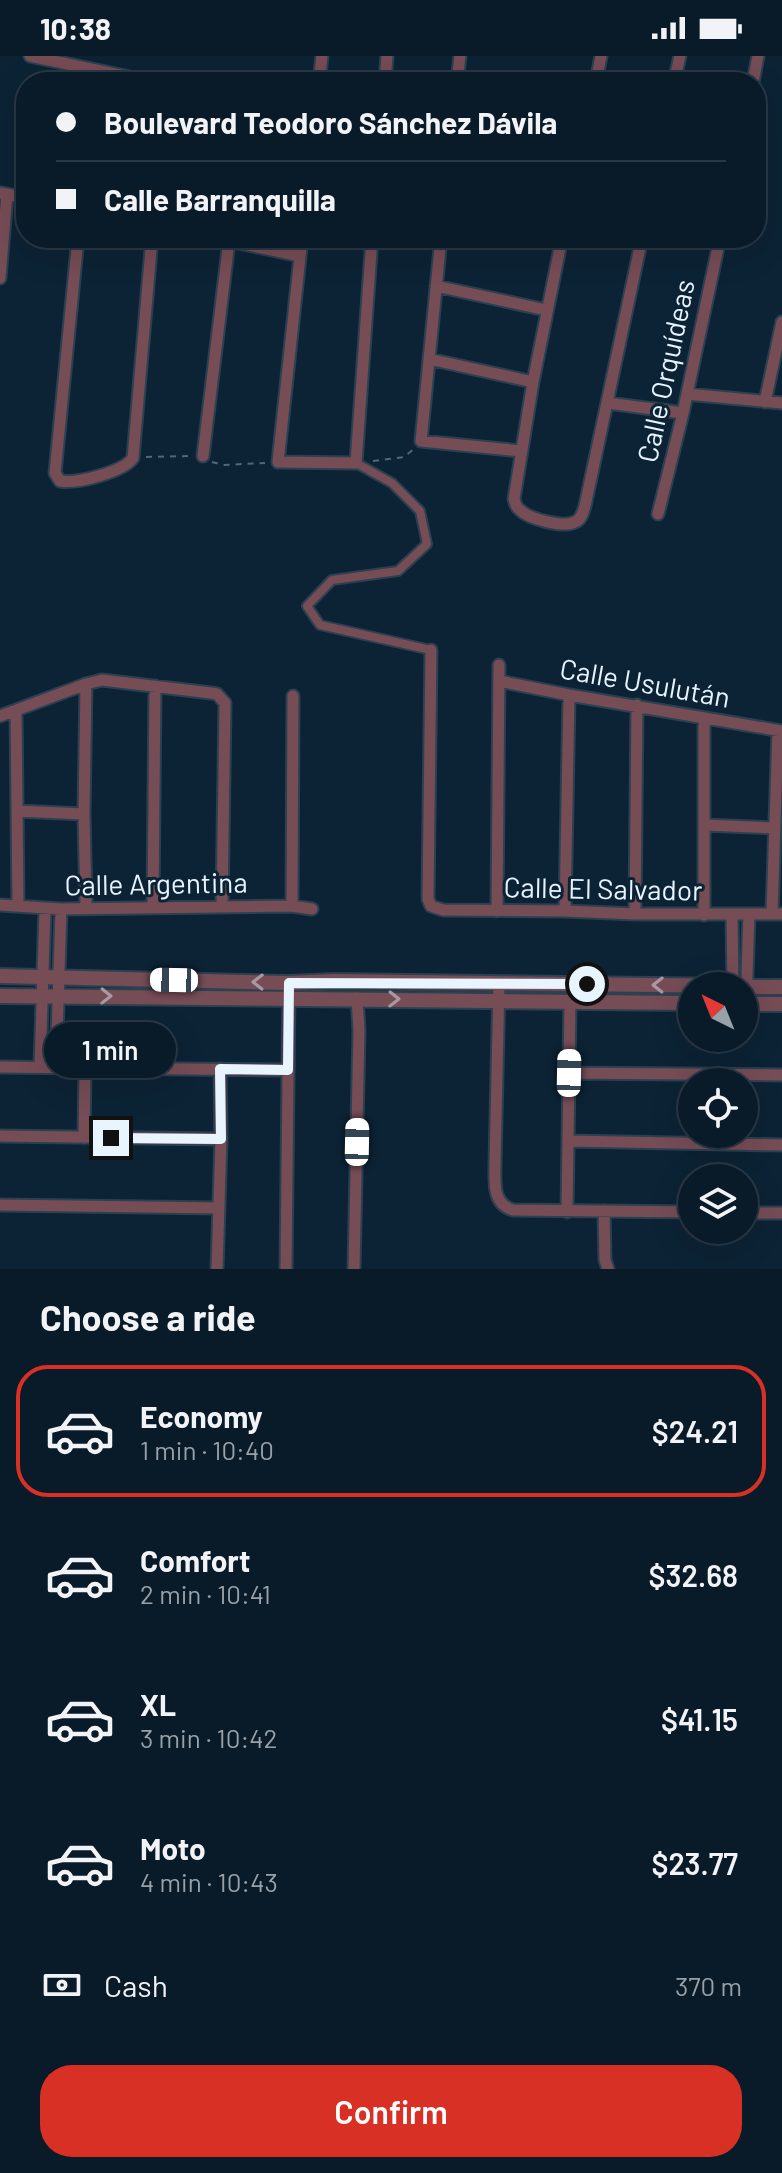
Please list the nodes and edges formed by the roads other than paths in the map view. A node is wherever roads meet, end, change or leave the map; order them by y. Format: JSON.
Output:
{"nodes":[{"id":1,"x":30,"y":56,"type":"edge"},
{"id":2,"x":106,"y":72,"type":"edge"},
{"id":3,"x":3,"y":193,"type":"edge"},
{"id":4,"x":77,"y":248,"type":"edge"},
{"id":5,"x":151,"y":248,"type":"edge"},
{"id":6,"x":228,"y":248,"type":"edge"},
{"id":7,"x":262,"y":248,"type":"edge"},
{"id":8,"x":301,"y":248,"type":"edge"},
{"id":9,"x":371,"y":248,"type":"edge"},
{"id":10,"x":440,"y":248,"type":"edge"},
{"id":11,"x":560,"y":248,"type":"edge"},
{"id":12,"x":640,"y":248,"type":"edge"},
{"id":13,"x":718,"y":248,"type":"edge"},
{"id":14,"x":300,"y":256,"type":"junction"},
{"id":15,"x":0,"y":278,"type":"edge"},
{"id":16,"x":436,"y":286,"type":"junction"},
{"id":17,"x":546,"y":310,"type":"junction"},
{"id":18,"x":782,"y":322,"type":"edge"},
{"id":19,"x":429,"y":359,"type":"junction"},
{"id":20,"x":533,"y":382,"type":"junction"},
{"id":21,"x":687,"y":394,"type":"junction"},
{"id":22,"x":765,"y":402,"type":"junction"},
{"id":23,"x":608,"y":403,"type":"junction"},
{"id":24,"x":782,"y":403,"type":"edge"},
{"id":25,"x":683,"y":413,"type":"junction"},
{"id":26,"x":521,"y":451,"type":"junction"},
{"id":27,"x":203,"y":456,"type":"dead end"},
{"id":28,"x":356,"y":463,"type":"junction"},
{"id":29,"x":658,"y":514,"type":"dead end"},
{"id":30,"x":431,"y":650,"type":"joint"},
{"id":31,"x":499,"y":665,"type":"dead end"},
{"id":32,"x":499,"y":681,"type":"junction"},
{"id":33,"x":86,"y":684,"type":"junction"},
{"id":34,"x":155,"y":686,"type":"junction"},
{"id":35,"x":569,"y":695,"type":"junction"},
{"id":36,"x":293,"y":696,"type":"dead end"},
{"id":37,"x":637,"y":705,"type":"junction"},
{"id":38,"x":16,"y":710,"type":"junction"},
{"id":39,"x":0,"y":716,"type":"edge"},
{"id":40,"x":704,"y":719,"type":"junction"},
{"id":41,"x":780,"y":731,"type":"edge"},
{"id":42,"x":17,"y":811,"type":"junction"},
{"id":43,"x":84,"y":814,"type":"junction"},
{"id":44,"x":705,"y":825,"type":"junction"},
{"id":45,"x":774,"y":828,"type":"junction"},
{"id":46,"x":0,"y":905,"type":"edge"},
{"id":47,"x":18,"y":906,"type":"junction"},
{"id":48,"x":292,"y":906,"type":"junction"},
{"id":49,"x":86,"y":907,"type":"junction"},
{"id":50,"x":153,"y":907,"type":"junction"},
{"id":51,"x":222,"y":907,"type":"junction"},
{"id":52,"x":45,"y":909,"type":"junction"},
{"id":53,"x":61,"y":909,"type":"junction"},
{"id":54,"x":312,"y":909,"type":"dead end"},
{"id":55,"x":497,"y":911,"type":"junction"},
{"id":56,"x":565,"y":911,"type":"junction"},
{"id":57,"x":635,"y":914,"type":"junction"},
{"id":58,"x":777,"y":914,"type":"edge"},
{"id":59,"x":704,"y":915,"type":"junction"},
{"id":60,"x":732,"y":915,"type":"junction"},
{"id":61,"x":749,"y":915,"type":"junction"},
{"id":62,"x":738,"y":972,"type":"edge"},
{"id":63,"x":741,"y":972,"type":"edge"},
{"id":64,"x":0,"y":976,"type":"edge"},
{"id":65,"x":42,"y":977,"type":"junction"},
{"id":66,"x":59,"y":977,"type":"junction"},
{"id":67,"x":289,"y":983,"type":"junction"},
{"id":68,"x":499,"y":983,"type":"junction"},
{"id":69,"x":678,"y":985,"type":"edge"},
{"id":70,"x":758,"y":986,"type":"edge"},
{"id":71,"x":782,"y":987,"type":"edge"},
{"id":72,"x":58,"y":995,"type":"junction"},
{"id":73,"x":0,"y":996,"type":"edge"},
{"id":74,"x":42,"y":996,"type":"junction"},
{"id":75,"x":357,"y":998,"type":"junction"},
{"id":76,"x":289,"y":999,"type":"junction"},
{"id":77,"x":499,"y":1001,"type":"junction"},
{"id":78,"x":570,"y":1001,"type":"junction"},
{"id":79,"x":678,"y":1003,"type":"edge"},
{"id":80,"x":758,"y":1004,"type":"edge"},
{"id":81,"x":782,"y":1004,"type":"edge"},
{"id":82,"x":0,"y":1067,"type":"edge"},
{"id":83,"x":40,"y":1067,"type":"junction"},
{"id":84,"x":56,"y":1067,"type":"junction"},
{"id":85,"x":85,"y":1068,"type":"junction"},
{"id":86,"x":220,"y":1069,"type":"junction"},
{"id":87,"x":288,"y":1070,"type":"junction"},
{"id":88,"x":569,"y":1073,"type":"junction"},
{"id":89,"x":782,"y":1075,"type":"edge"},
{"id":90,"x":0,"y":1136,"type":"edge"},
{"id":91,"x":84,"y":1138,"type":"junction"},
{"id":92,"x":221,"y":1139,"type":"junction"},
{"id":93,"x":569,"y":1141,"type":"junction"},
{"id":94,"x":782,"y":1145,"type":"edge"},
{"id":95,"x":0,"y":1205,"type":"edge"},
{"id":96,"x":219,"y":1208,"type":"junction"},
{"id":97,"x":604,"y":1211,"type":"junction"},
{"id":98,"x":567,"y":1212,"type":"junction"},
{"id":99,"x":678,"y":1212,"type":"edge"},
{"id":100,"x":758,"y":1213,"type":"edge"},
{"id":101,"x":782,"y":1213,"type":"edge"},
{"id":102,"x":606,"y":1265,"type":"edge"},
{"id":103,"x":217,"y":1269,"type":"edge"},
{"id":104,"x":286,"y":1269,"type":"edge"},
{"id":105,"x":354,"y":1269,"type":"edge"}],
"edges":[{"from":1,"to":2,"type":"street"},
{"from":3,"to":15,"type":"street"},
{"from":4,"to":5,"type":"street"},
{"from":6,"to":27,"type":"street"},
{"from":7,"to":14,"type":"street"},
{"from":8,"to":14,"type":"street"},
{"from":9,"to":28,"type":"street"},
{"from":10,"to":16,"type":"street"},
{"from":11,"to":17,"type":"street"},
{"from":12,"to":23,"type":"street"},
{"from":13,"to":21,"type":"street","name":"Calle Orquídeas"},
{"from":14,"to":28,"type":"street"},
{"from":16,"to":17,"type":"street"},
{"from":16,"to":19,"type":"street"},
{"from":17,"to":20,"type":"street"},
{"from":18,"to":22,"type":"street"},
{"from":19,"to":20,"type":"street"},
{"from":19,"to":26,"type":"street"},
{"from":20,"to":26,"type":"street"},
{"from":21,"to":22,"type":"street"},
{"from":21,"to":25,"type":"street","name":"Calle Orquídeas"},
{"from":22,"to":24,"type":"street"},
{"from":23,"to":25,"type":"street"},
{"from":23,"to":26,"type":"street"},
{"from":25,"to":29,"type":"street","name":"Calle Orquídeas"},
{"from":28,"to":30,"type":"street"},
{"from":30,"to":55,"type":"street","name":"Calle El Salvador"},
{"from":31,"to":32,"type":"street"},
{"from":32,"to":35,"type":"street","name":"Calle Usulután"},
{"from":32,"to":55,"type":"street"},
{"from":33,"to":34,"type":"street"},
{"from":33,"to":38,"type":"street"},
{"from":33,"to":43,"type":"street"},
{"from":34,"to":50,"type":"street"},
{"from":34,"to":51,"type":"street"},
{"from":35,"to":37,"type":"street","name":"Calle Usulután"},
{"from":35,"to":56,"type":"street"},
{"from":36,"to":48,"type":"street"},
{"from":37,"to":40,"type":"street","name":"Calle Usulután"},
{"from":37,"to":57,"type":"street"},
{"from":38,"to":39,"type":"street"},
{"from":38,"to":42,"type":"street"},
{"from":40,"to":41,"type":"street","name":"Calle Usulután"},
{"from":40,"to":44,"type":"street"},
{"from":41,"to":45,"type":"street"},
{"from":42,"to":43,"type":"street"},
{"from":42,"to":47,"type":"street"},
{"from":43,"to":49,"type":"street"},
{"from":44,"to":45,"type":"street"},
{"from":44,"to":59,"type":"street"},
{"from":45,"to":58,"type":"street"},
{"from":46,"to":47,"type":"street","name":"Calle Argentina"},
{"from":47,"to":52,"type":"street","name":"Calle Argentina"},
{"from":48,"to":51,"type":"street","name":"Calle Argentina"},
{"from":48,"to":54,"type":"street","name":"Calle Argentina"},
{"from":49,"to":50,"type":"street","name":"Calle Argentina"},
{"from":49,"to":53,"type":"street","name":"Calle Argentina"},
{"from":50,"to":51,"type":"street","name":"Calle Argentina"},
{"from":52,"to":53,"type":"street","name":"Calle Argentina"},
{"from":52,"to":65,"type":"street"},
{"from":53,"to":66,"type":"street"},
{"from":55,"to":56,"type":"street","name":"Calle El Salvador"},
{"from":56,"to":57,"type":"street","name":"Calle El Salvador"},
{"from":57,"to":59,"type":"street","name":"Calle El Salvador"},
{"from":58,"to":61,"type":"street","name":"Calle El Salvador"},
{"from":59,"to":60,"type":"street","name":"Calle El Salvador"},
{"from":60,"to":61,"type":"street","name":"Calle El Salvador"},
{"from":60,"to":62,"type":"street"},
{"from":61,"to":63,"type":"street"},
{"from":64,"to":65,"type":"street"},
{"from":65,"to":66,"type":"street"},
{"from":65,"to":74,"type":"street"},
{"from":67,"to":66,"type":"street","one_way":true},
{"from":66,"to":72,"type":"street"},
{"from":67,"to":68,"type":"street"},
{"from":67,"to":76,"type":"street"},
{"from":69,"to":68,"type":"street","one_way":true},
{"from":68,"to":77,"type":"street"},
{"from":70,"to":71,"type":"street"},
{"from":72,"to":74,"type":"street"},
{"from":72,"to":76,"type":"street","one_way":true},
{"from":72,"to":84,"type":"street"},
{"from":73,"to":74,"type":"street"},
{"from":74,"to":83,"type":"street"},
{"from":75,"to":76,"type":"street"},
{"from":75,"to":77,"type":"street","one_way":true},
{"from":75,"to":105,"type":"street"},
{"from":76,"to":87,"type":"street"},
{"from":77,"to":78,"type":"street"},
{"from":77,"to":98,"type":"street"},
{"from":78,"to":79,"type":"street"},
{"from":78,"to":88,"type":"street"},
{"from":80,"to":81,"type":"street"},
{"from":82,"to":83,"type":"street"},
{"from":83,"to":84,"type":"street"},
{"from":84,"to":85,"type":"street"},
{"from":85,"to":86,"type":"street"},
{"from":85,"to":91,"type":"street"},
{"from":86,"to":87,"type":"street"},
{"from":86,"to":92,"type":"street"},
{"from":87,"to":104,"type":"street"},
{"from":88,"to":89,"type":"street"},
{"from":88,"to":93,"type":"street"},
{"from":90,"to":91,"type":"street"},
{"from":91,"to":92,"type":"street"},
{"from":92,"to":96,"type":"street"},
{"from":93,"to":94,"type":"street"},
{"from":93,"to":98,"type":"street"},
{"from":95,"to":96,"type":"street"},
{"from":96,"to":103,"type":"street"},
{"from":97,"to":98,"type":"street"},
{"from":97,"to":99,"type":"street"},
{"from":97,"to":102,"type":"street"},
{"from":100,"to":101,"type":"street"}]}
